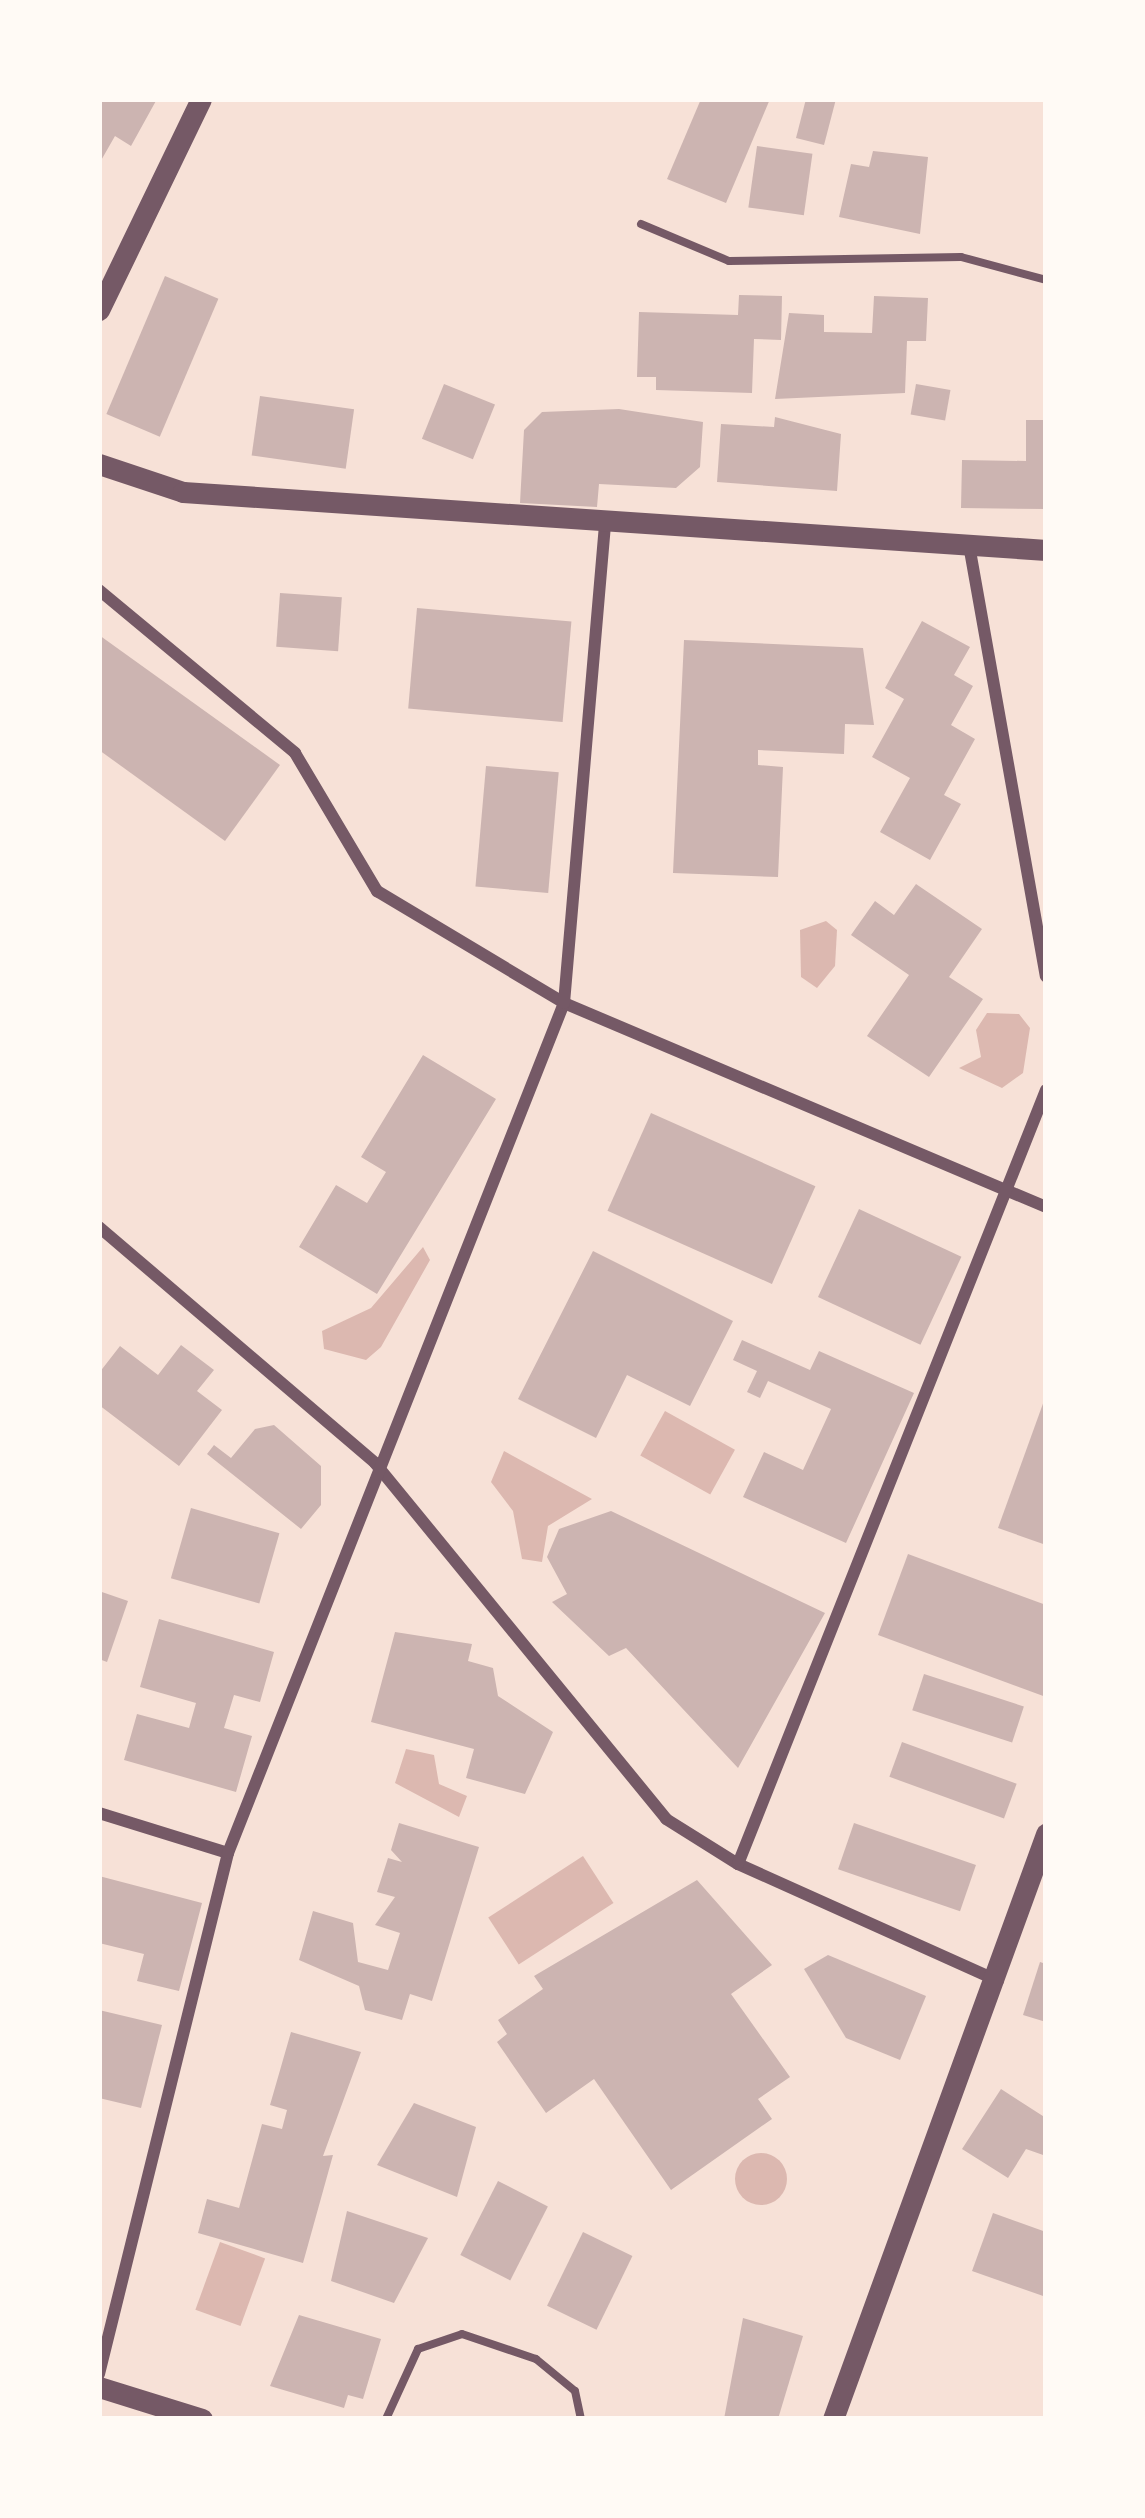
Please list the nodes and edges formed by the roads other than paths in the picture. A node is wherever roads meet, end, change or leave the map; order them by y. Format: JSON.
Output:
{"nodes":[{"id":1,"x":201,"y":99,"type":"edge"},
{"id":2,"x":641,"y":224,"type":"dead end"},
{"id":3,"x":1046,"y":280,"type":"edge"},
{"id":4,"x":99,"y":310,"type":"edge"},
{"id":5,"x":99,"y":464,"type":"edge"},
{"id":6,"x":604,"y":520,"type":"junction"},
{"id":7,"x":969,"y":545,"type":"junction"},
{"id":8,"x":1046,"y":550,"type":"edge"},
{"id":9,"x":99,"y":590,"type":"edge"},
{"id":10,"x":1046,"y":976,"type":"edge"},
{"id":11,"x":564,"y":1003,"type":"junction"},
{"id":12,"x":1046,"y":1090,"type":"edge"},
{"id":13,"x":999,"y":1191,"type":"junction"},
{"id":14,"x":1046,"y":1207,"type":"edge"},
{"id":15,"x":99,"y":1227,"type":"edge"},
{"id":16,"x":375,"y":1462,"type":"junction"},
{"id":17,"x":99,"y":1813,"type":"edge"},
{"id":18,"x":1046,"y":1834,"type":"edge"},
{"id":19,"x":228,"y":1853,"type":"junction"},
{"id":20,"x":738,"y":1864,"type":"junction"},
{"id":21,"x":999,"y":1982,"type":"junction"},
{"id":22,"x":99,"y":2374,"type":"edge"},
{"id":23,"x":99,"y":2387,"type":"edge"},
{"id":24,"x":202,"y":2419,"type":"edge"},
{"id":25,"x":386,"y":2419,"type":"edge"},
{"id":26,"x":581,"y":2419,"type":"edge"},
{"id":27,"x":833,"y":2419,"type":"edge"}],
"edges":[{"from":1,"to":4,"type":"street"},
{"from":2,"to":3,"type":"lane"},
{"from":5,"to":6,"type":"street"},
{"from":6,"to":7,"type":"street"},
{"from":6,"to":11,"type":"street"},
{"from":7,"to":8,"type":"street"},
{"from":7,"to":10,"type":"street"},
{"from":9,"to":11,"type":"street"},
{"from":11,"to":13,"type":"street"},
{"from":11,"to":16,"type":"street"},
{"from":12,"to":13,"type":"street"},
{"from":13,"to":14,"type":"street"},
{"from":13,"to":20,"type":"street"},
{"from":15,"to":16,"type":"street"},
{"from":16,"to":19,"type":"street"},
{"from":16,"to":20,"type":"street"},
{"from":17,"to":19,"type":"street"},
{"from":18,"to":21,"type":"street"},
{"from":19,"to":22,"type":"street"},
{"from":20,"to":21,"type":"street"},
{"from":21,"to":27,"type":"street"},
{"from":23,"to":24,"type":"street"},
{"from":25,"to":26,"type":"lane"}]}
